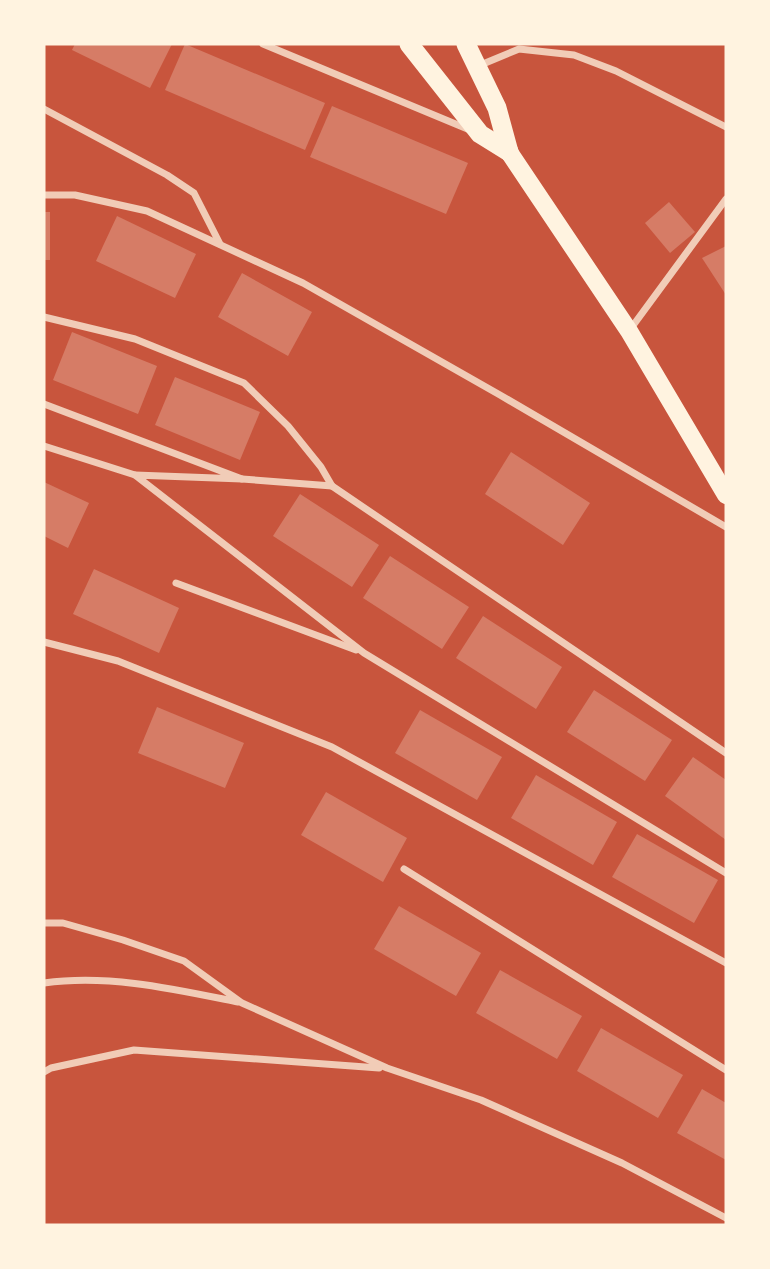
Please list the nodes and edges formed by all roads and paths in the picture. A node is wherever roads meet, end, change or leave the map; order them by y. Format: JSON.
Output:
{"nodes":[{"id":1,"x":263,"y":44,"type":"edge"},
{"id":2,"x":409,"y":44,"type":"edge"},
{"id":3,"x":466,"y":44,"type":"edge"},
{"id":4,"x":508,"y":44,"type":"edge"},
{"id":5,"x":504,"y":55,"type":"junction"},
{"id":6,"x":477,"y":67,"type":"junction"},
{"id":7,"x":44,"y":109,"type":"edge"},
{"id":8,"x":726,"y":127,"type":"edge"},
{"id":9,"x":480,"y":134,"type":"junction"},
{"id":10,"x":509,"y":152,"type":"junction"},
{"id":11,"x":44,"y":195,"type":"edge"},
{"id":12,"x":726,"y":199,"type":"edge"},
{"id":13,"x":220,"y":245,"type":"junction"},
{"id":14,"x":44,"y":317,"type":"edge"},
{"id":15,"x":629,"y":331,"type":"junction"},
{"id":16,"x":44,"y":404,"type":"edge"},
{"id":17,"x":44,"y":446,"type":"edge"},
{"id":18,"x":135,"y":475,"type":"junction"},
{"id":19,"x":242,"y":478,"type":"junction"},
{"id":20,"x":332,"y":486,"type":"junction"},
{"id":21,"x":726,"y":495,"type":"edge"},
{"id":22,"x":726,"y":527,"type":"edge"},
{"id":23,"x":176,"y":583,"type":"dead end"},
{"id":24,"x":44,"y":642,"type":"edge"},
{"id":25,"x":364,"y":653,"type":"junction"},
{"id":26,"x":726,"y":753,"type":"edge"},
{"id":27,"x":404,"y":869,"type":"dead end"},
{"id":28,"x":726,"y":873,"type":"edge"},
{"id":29,"x":44,"y":923,"type":"edge"},
{"id":30,"x":726,"y":963,"type":"edge"},
{"id":31,"x":44,"y":983,"type":"edge"},
{"id":32,"x":242,"y":1003,"type":"junction"},
{"id":33,"x":387,"y":1068,"type":"junction"},
{"id":34,"x":726,"y":1070,"type":"edge"},
{"id":35,"x":44,"y":1072,"type":"edge"},
{"id":36,"x":726,"y":1218,"type":"edge"}],
"edges":[{"from":1,"to":9,"type":"street"},
{"from":2,"to":9,"type":"highway"},
{"from":3,"to":6,"type":"highway"},
{"from":4,"to":5,"type":"street"},
{"from":5,"to":6,"type":"street"},
{"from":5,"to":8,"type":"street"},
{"from":6,"to":10,"type":"highway"},
{"from":7,"to":13,"type":"street"},
{"from":9,"to":10,"type":"highway"},
{"from":10,"to":15,"type":"main road"},
{"from":11,"to":13,"type":"street"},
{"from":12,"to":15,"type":"street"},
{"from":13,"to":22,"type":"street"},
{"from":14,"to":20,"type":"street"},
{"from":15,"to":21,"type":"main road"},
{"from":16,"to":19,"type":"street"},
{"from":17,"to":18,"type":"street"},
{"from":18,"to":19,"type":"street"},
{"from":18,"to":25,"type":"street"},
{"from":19,"to":20,"type":"street"},
{"from":20,"to":26,"type":"street"},
{"from":23,"to":25,"type":"street"},
{"from":24,"to":30,"type":"street"},
{"from":25,"to":28,"type":"street"},
{"from":27,"to":34,"type":"street"},
{"from":29,"to":32,"type":"street"},
{"from":31,"to":32,"type":"street"},
{"from":32,"to":33,"type":"street"},
{"from":33,"to":35,"type":"street"},
{"from":33,"to":36,"type":"street"}]}
